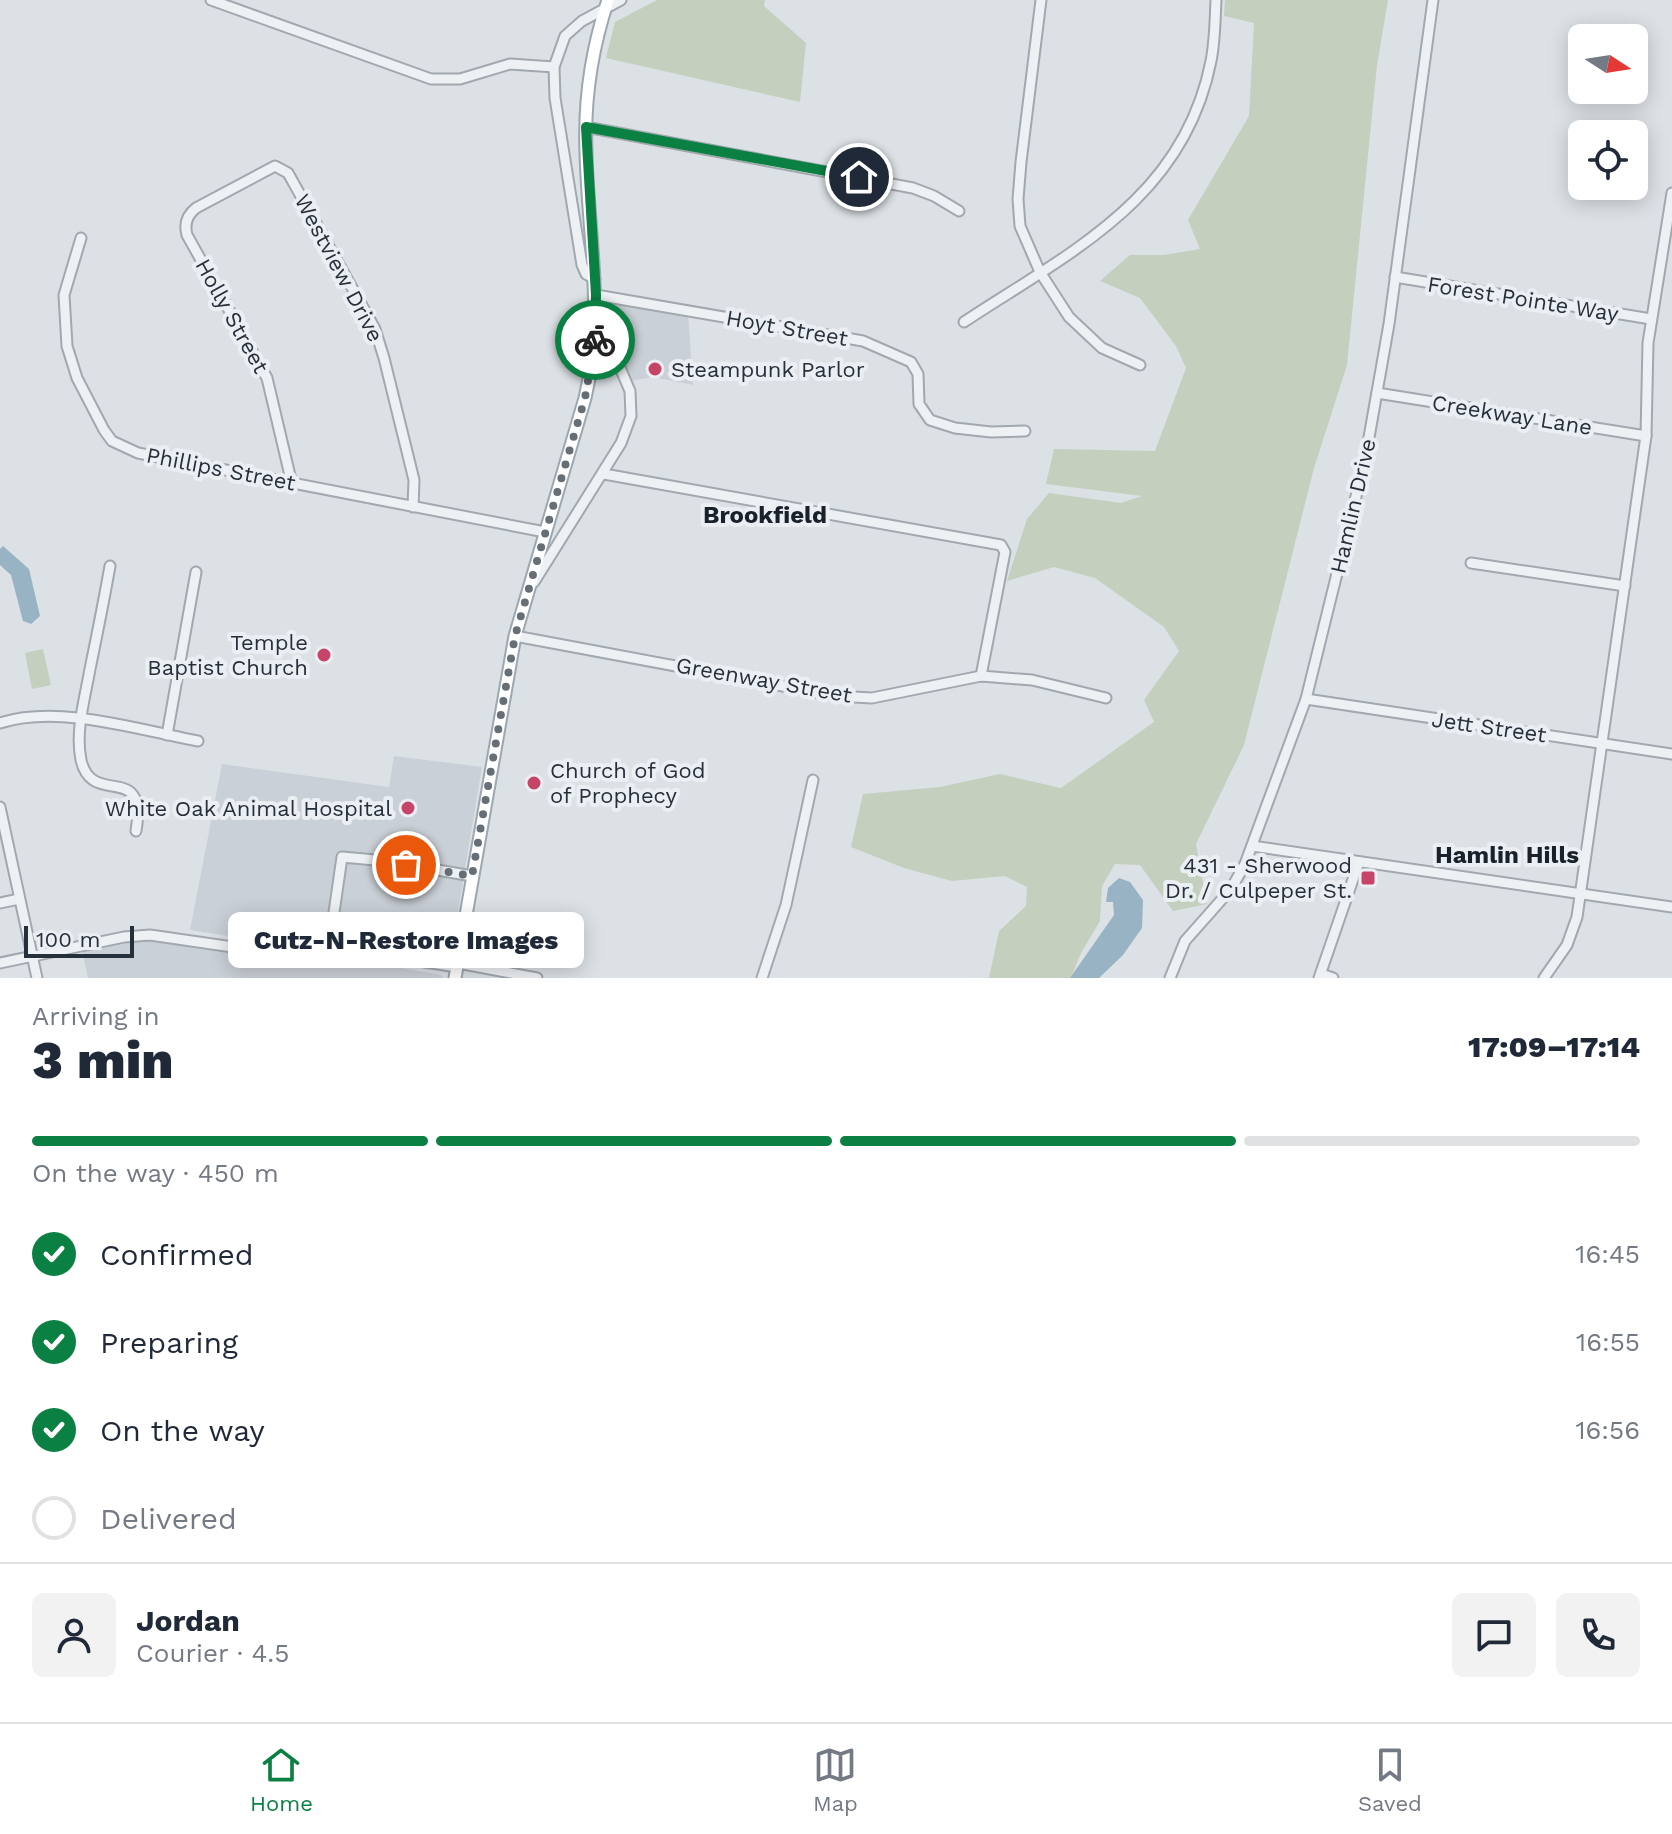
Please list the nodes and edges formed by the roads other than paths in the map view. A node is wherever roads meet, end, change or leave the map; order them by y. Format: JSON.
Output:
{"nodes":[{"id":1,"x":211,"y":0,"type":"edge"},
{"id":2,"x":621,"y":0,"type":"edge"},
{"id":3,"x":1041,"y":0,"type":"edge"},
{"id":4,"x":1216,"y":0,"type":"edge"},
{"id":5,"x":1433,"y":0,"type":"edge"},
{"id":6,"x":607,"y":4,"type":"edge"},
{"id":7,"x":554,"y":67,"type":"junction"},
{"id":8,"x":586,"y":127,"type":"junction"},
{"id":9,"x":1672,"y":193,"type":"edge"},
{"id":10,"x":203,"y":204,"type":"joint"},
{"id":11,"x":959,"y":211,"type":"dead end"},
{"id":12,"x":81,"y":238,"type":"dead end"},
{"id":13,"x":1040,"y":272,"type":"junction"},
{"id":14,"x":1395,"y":277,"type":"junction"},
{"id":15,"x":595,"y":279,"type":"junction"},
{"id":16,"x":596,"y":295,"type":"junction"},
{"id":17,"x":596,"y":312,"type":"junction"},
{"id":18,"x":1651,"y":319,"type":"junction"},
{"id":19,"x":964,"y":322,"type":"dead end"},
{"id":20,"x":1140,"y":365,"type":"dead end"},
{"id":21,"x":1377,"y":393,"type":"junction"},
{"id":22,"x":1025,"y":431,"type":"dead end"},
{"id":23,"x":1646,"y":436,"type":"junction"},
{"id":24,"x":604,"y":474,"type":"junction"},
{"id":25,"x":292,"y":484,"type":"junction"},
{"id":26,"x":413,"y":507,"type":"junction"},
{"id":27,"x":545,"y":532,"type":"junction"},
{"id":28,"x":1471,"y":563,"type":"dead end"},
{"id":29,"x":110,"y":566,"type":"dead end"},
{"id":30,"x":196,"y":572,"type":"dead end"},
{"id":31,"x":1625,"y":586,"type":"junction"},
{"id":32,"x":521,"y":610,"type":"junction"},
{"id":33,"x":515,"y":636,"type":"junction"},
{"id":34,"x":981,"y":676,"type":"junction"},
{"id":35,"x":1106,"y":698,"type":"dead end"},
{"id":36,"x":1306,"y":699,"type":"junction"},
{"id":37,"x":81,"y":719,"type":"junction"},
{"id":38,"x":0,"y":723,"type":"edge"},
{"id":39,"x":167,"y":735,"type":"junction"},
{"id":40,"x":198,"y":741,"type":"dead end"},
{"id":41,"x":1602,"y":744,"type":"junction"},
{"id":42,"x":1672,"y":754,"type":"edge"},
{"id":43,"x":813,"y":780,"type":"dead end"},
{"id":44,"x":0,"y":812,"type":"edge"},
{"id":45,"x":136,"y":831,"type":"dead end"},
{"id":46,"x":1252,"y":846,"type":"junction"},
{"id":47,"x":1359,"y":862,"type":"junction"},
{"id":48,"x":472,"y":876,"type":"junction"},
{"id":49,"x":1581,"y":893,"type":"junction"},
{"id":50,"x":19,"y":899,"type":"junction"},
{"id":51,"x":0,"y":903,"type":"edge"},
{"id":52,"x":1672,"y":907,"type":"edge"},
{"id":53,"x":328,"y":954,"type":"junction"},
{"id":54,"x":33,"y":957,"type":"junction"},
{"id":55,"x":0,"y":963,"type":"edge"},
{"id":56,"x":457,"y":969,"type":"edge"},
{"id":57,"x":1320,"y":976,"type":"edge"},
{"id":58,"x":37,"y":978,"type":"edge"},
{"id":59,"x":537,"y":978,"type":"edge"},
{"id":60,"x":762,"y":978,"type":"edge"},
{"id":61,"x":1170,"y":978,"type":"edge"},
{"id":62,"x":1333,"y":978,"type":"edge"},
{"id":63,"x":1544,"y":978,"type":"edge"}],
"edges":[{"from":1,"to":7,"type":"street"},
{"from":2,"to":6,"type":"street"},
{"from":3,"to":13,"type":"street"},
{"from":4,"to":13,"type":"street"},
{"from":5,"to":14,"type":"street","name":"Hamlin Drive"},
{"from":6,"to":7,"type":"street"},
{"from":6,"to":8,"type":"main road"},
{"from":7,"to":15,"type":"street"},
{"from":8,"to":11,"type":"street"},
{"from":8,"to":15,"type":"main road"},
{"from":9,"to":18,"type":"street"},
{"from":10,"to":25,"type":"street","name":"Holly Street"},
{"from":10,"to":26,"type":"street","name":"Westview Drive"},
{"from":12,"to":25,"type":"street","name":"Phillips Street"},
{"from":13,"to":19,"type":"street"},
{"from":13,"to":20,"type":"street"},
{"from":14,"to":18,"type":"street","name":"Forest Pointe Way"},
{"from":14,"to":21,"type":"street","name":"Hamlin Drive"},
{"from":15,"to":16,"type":"main road"},
{"from":16,"to":17,"type":"main road"},
{"from":16,"to":22,"type":"street","name":"Hoyt Street"},
{"from":17,"to":24,"type":"street"},
{"from":17,"to":27,"type":"main road"},
{"from":18,"to":23,"type":"street"},
{"from":21,"to":23,"type":"street","name":"Creekway Lane"},
{"from":21,"to":36,"type":"street","name":"Hamlin Drive"},
{"from":23,"to":31,"type":"street"},
{"from":24,"to":32,"type":"street"},
{"from":24,"to":34,"type":"street"},
{"from":25,"to":26,"type":"street","name":"Phillips Street"},
{"from":26,"to":27,"type":"street","name":"Phillips Street"},
{"from":27,"to":32,"type":"main road"},
{"from":28,"to":31,"type":"street"},
{"from":29,"to":37,"type":"street"},
{"from":30,"to":39,"type":"street"},
{"from":31,"to":41,"type":"street"},
{"from":32,"to":33,"type":"main road"},
{"from":33,"to":34,"type":"street","name":"Greenway Street"},
{"from":33,"to":48,"type":"main road"},
{"from":34,"to":35,"type":"street","name":"Greenway Street"},
{"from":36,"to":41,"type":"street","name":"Jett Street"},
{"from":36,"to":46,"type":"street","name":"Hamlin Drive"},
{"from":37,"to":38,"type":"street"},
{"from":37,"to":39,"type":"street"},
{"from":37,"to":45,"type":"street"},
{"from":39,"to":40,"type":"street"},
{"from":41,"to":42,"type":"street","name":"Jett Street"},
{"from":41,"to":49,"type":"street"},
{"from":43,"to":60,"type":"street"},
{"from":44,"to":50,"type":"street"},
{"from":46,"to":47,"type":"street"},
{"from":46,"to":61,"type":"street","name":"Hamlin Drive"},
{"from":47,"to":49,"type":"street"},
{"from":47,"to":57,"type":"street"},
{"from":48,"to":53,"type":"street"},
{"from":48,"to":56,"type":"main road"},
{"from":49,"to":52,"type":"street"},
{"from":49,"to":63,"type":"street"},
{"from":50,"to":51,"type":"street"},
{"from":50,"to":54,"type":"street"},
{"from":53,"to":54,"type":"street"},
{"from":53,"to":56,"type":"street"},
{"from":54,"to":55,"type":"street"},
{"from":54,"to":58,"type":"street"},
{"from":56,"to":59,"type":"street"},
{"from":57,"to":62,"type":"street"}]}
